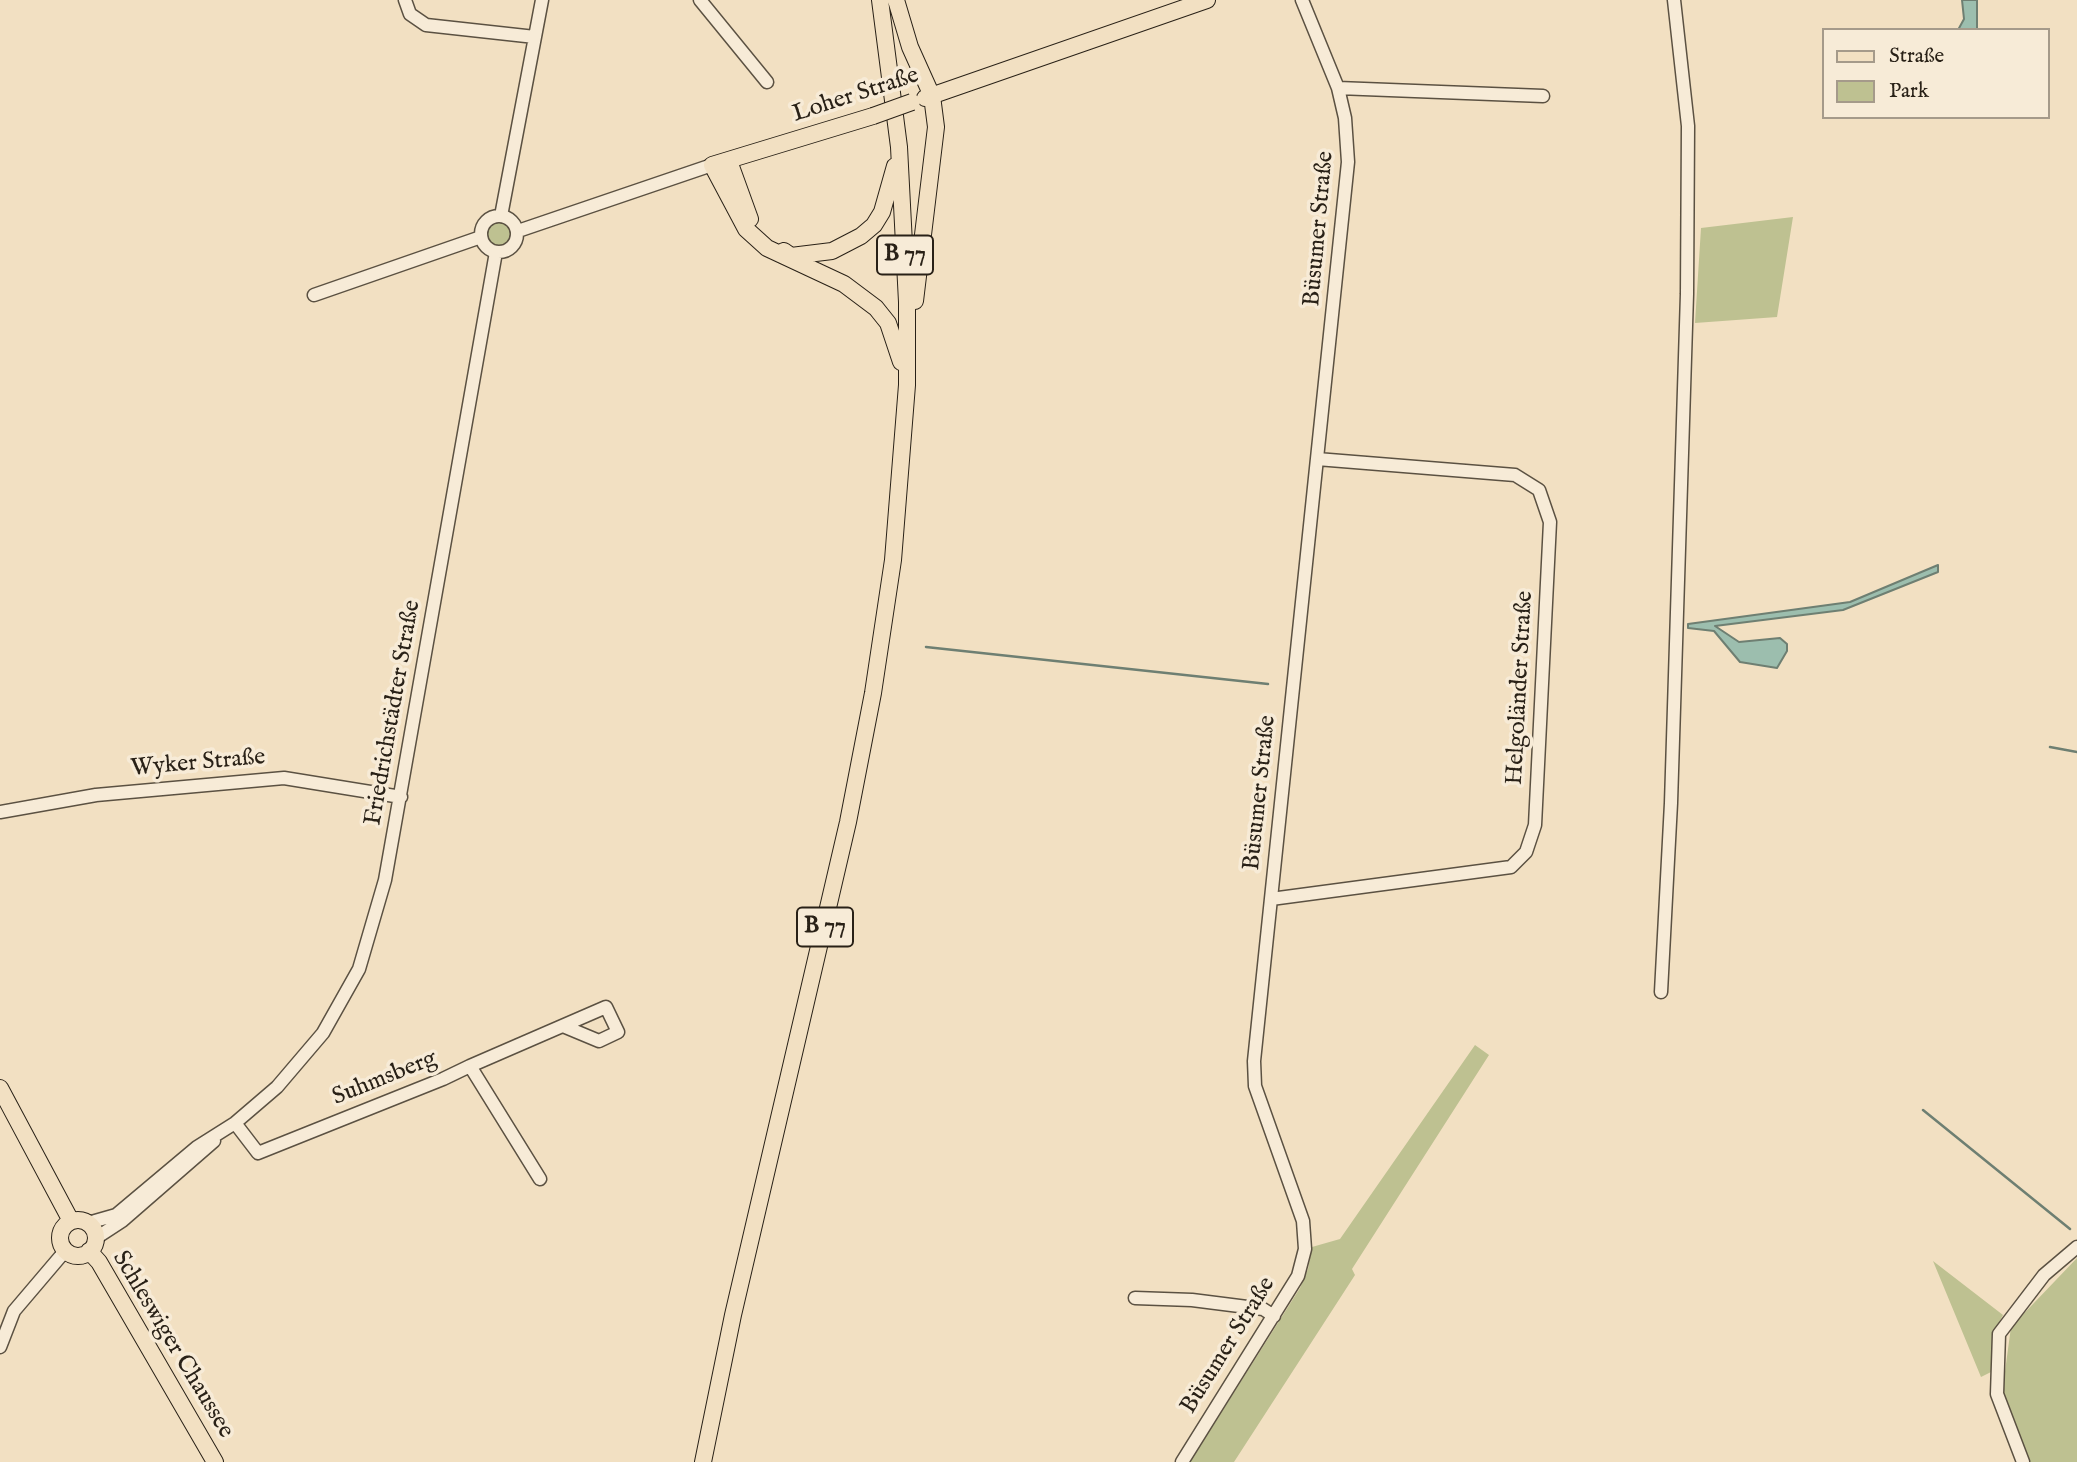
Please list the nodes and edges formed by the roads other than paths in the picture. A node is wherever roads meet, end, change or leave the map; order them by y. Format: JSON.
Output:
{"nodes":[{"id":1,"x":405,"y":0,"type":"edge"},
{"id":2,"x":542,"y":0,"type":"edge"},
{"id":3,"x":700,"y":0,"type":"edge"},
{"id":4,"x":880,"y":0,"type":"edge"},
{"id":5,"x":896,"y":0,"type":"edge"},
{"id":6,"x":1207,"y":0,"type":"edge"},
{"id":7,"x":1302,"y":0,"type":"edge"},
{"id":8,"x":1674,"y":0,"type":"edge"},
{"id":9,"x":535,"y":37,"type":"junction"},
{"id":10,"x":767,"y":82,"type":"dead end"},
{"id":11,"x":1338,"y":88,"type":"junction"},
{"id":12,"x":932,"y":96,"type":"junction"},
{"id":13,"x":1543,"y":96,"type":"dead end"},
{"id":14,"x":899,"y":146,"type":"junction"},
{"id":15,"x":729,"y":161,"type":"junction"},
{"id":16,"x":712,"y":165,"type":"junction"},
{"id":17,"x":501,"y":216,"type":"junction"},
{"id":18,"x":518,"y":231,"type":"junction"},
{"id":19,"x":481,"y":237,"type":"junction"},
{"id":20,"x":496,"y":252,"type":"junction"},
{"id":21,"x":314,"y":295,"type":"dead end"},
{"id":22,"x":907,"y":363,"type":"junction"},
{"id":23,"x":907,"y":385,"type":"junction"},
{"id":24,"x":1317,"y":459,"type":"junction"},
{"id":25,"x":401,"y":797,"type":"junction"},
{"id":26,"x":0,"y":812,"type":"edge"},
{"id":27,"x":1271,"y":899,"type":"junction"},
{"id":28,"x":1661,"y":992,"type":"dead end"},
{"id":29,"x":563,"y":1026,"type":"dead end"},
{"id":30,"x":470,"y":1066,"type":"junction"},
{"id":31,"x":0,"y":1088,"type":"edge"},
{"id":32,"x":5,"y":1107,"type":"edge"},
{"id":33,"x":229,"y":1127,"type":"junction"},
{"id":34,"x":540,"y":1179,"type":"dead end"},
{"id":35,"x":71,"y":1221,"type":"junction"},
{"id":36,"x":88,"y":1223,"type":"junction"},
{"id":37,"x":93,"y":1245,"type":"junction"},
{"id":38,"x":2077,"y":1247,"type":"edge"},
{"id":39,"x":65,"y":1251,"type":"junction"},
{"id":40,"x":1135,"y":1298,"type":"dead end"},
{"id":41,"x":1273,"y":1316,"type":"junction"},
{"id":42,"x":0,"y":1347,"type":"edge"},
{"id":43,"x":215,"y":1462,"type":"edge"},
{"id":44,"x":703,"y":1462,"type":"edge"},
{"id":45,"x":1182,"y":1462,"type":"edge"},
{"id":46,"x":2023,"y":1462,"type":"edge"}],
"edges":[{"from":1,"to":9,"type":"street"},
{"from":2,"to":9,"type":"street"},
{"from":3,"to":10,"type":"street"},
{"from":4,"to":14,"type":"main road","number":"B 77"},
{"from":5,"to":12,"type":"main road"},
{"from":6,"to":12,"type":"main road","name":"Loher Straße"},
{"from":7,"to":11,"type":"street","name":"Büsumer Straße"},
{"from":8,"to":28,"type":"street"},
{"from":9,"to":17,"type":"street"},
{"from":11,"to":13,"type":"street"},
{"from":11,"to":24,"type":"street","name":"Büsumer Straße"},
{"from":12,"to":15,"type":"main road","name":"Loher Straße","bridge":true},
{"from":12,"to":22,"type":"main road"},
{"from":14,"to":15,"type":"main road"},
{"from":14,"to":22,"type":"main road","number":"B 77"},
{"from":15,"to":16,"type":"main road","name":"Loher Straße"},
{"from":16,"to":18,"type":"street","name":"Loher Straße"},
{"from":16,"to":23,"type":"main road"},
{"from":17,"to":18,"type":"street"},
{"from":17,"to":19,"type":"street"},
{"from":18,"to":20,"type":"street"},
{"from":19,"to":20,"type":"street"},
{"from":19,"to":21,"type":"street"},
{"from":20,"to":25,"type":"street","name":"Friedrichstädter Straße"},
{"from":22,"to":23,"type":"main road","number":"B 77"},
{"from":23,"to":44,"type":"main road","number":"B 77"},
{"from":24,"to":27,"type":"street","name":"Büsumer Straße"},
{"from":24,"to":27,"type":"street","name":"Helgoländer Straße"},
{"from":25,"to":26,"type":"street","name":"Wyker Straße"},
{"from":25,"to":33,"type":"street","name":"Friedrichstädter Straße"},
{"from":27,"to":41,"type":"street","name":"Büsumer Straße"},
{"from":29,"to":30,"type":"street","name":"Suhmsberg"},
{"from":30,"to":33,"type":"street","name":"Suhmsberg"},
{"from":30,"to":34,"type":"street"},
{"from":31,"to":32,"type":"main road"},
{"from":32,"to":35,"type":"main road"},
{"from":33,"to":36,"type":"street","name":"Friedrichstädter Straße"},
{"from":33,"to":37,"type":"street","name":"Friedrichstädter Straße"},
{"from":35,"to":36,"type":"main road"},
{"from":35,"to":39,"type":"main road"},
{"from":36,"to":37,"type":"main road"},
{"from":37,"to":39,"type":"main road"},
{"from":37,"to":43,"type":"main road","name":"Schleswiger Chaussee"},
{"from":38,"to":46,"type":"street"},
{"from":39,"to":42,"type":"street"},
{"from":40,"to":41,"type":"street"},
{"from":41,"to":45,"type":"street","name":"Büsumer Straße"}]}
